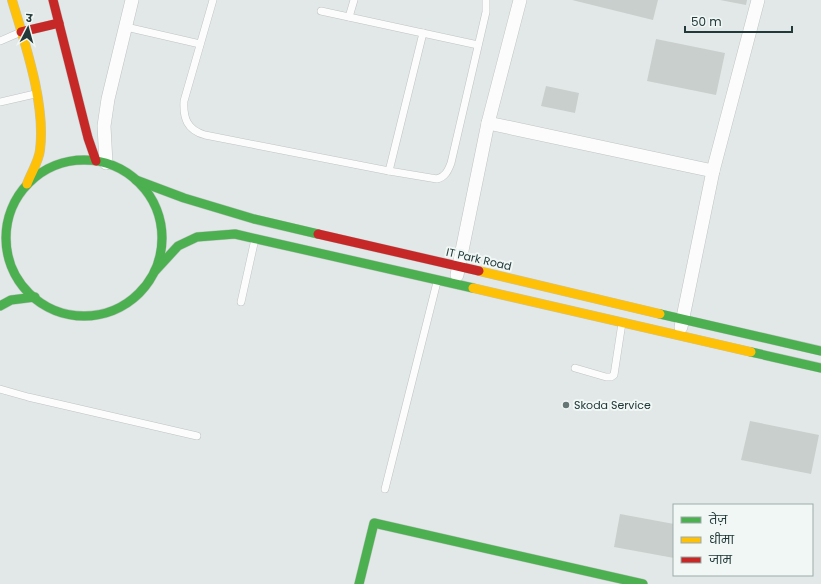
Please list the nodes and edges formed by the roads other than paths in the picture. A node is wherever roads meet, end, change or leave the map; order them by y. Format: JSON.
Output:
{"nodes":[{"id":1,"x":12,"y":0,"type":"edge"},
{"id":2,"x":53,"y":0,"type":"edge"},
{"id":3,"x":132,"y":0,"type":"edge"},
{"id":4,"x":213,"y":0,"type":"edge"},
{"id":5,"x":354,"y":0,"type":"edge"},
{"id":6,"x":486,"y":0,"type":"edge"},
{"id":7,"x":520,"y":0,"type":"edge"},
{"id":8,"x":758,"y":0,"type":"edge"},
{"id":9,"x":321,"y":11,"type":"dead end"},
{"id":10,"x":350,"y":17,"type":"junction"},
{"id":11,"x":59,"y":22,"type":"junction"},
{"id":12,"x":126,"y":27,"type":"junction"},
{"id":13,"x":21,"y":32,"type":"junction"},
{"id":14,"x":423,"y":33,"type":"junction"},
{"id":15,"x":0,"y":41,"type":"edge"},
{"id":16,"x":200,"y":44,"type":"junction"},
{"id":17,"x":478,"y":45,"type":"junction"},
{"id":18,"x":36,"y":94,"type":"junction"},
{"id":19,"x":0,"y":102,"type":"edge"},
{"id":20,"x":488,"y":123,"type":"junction"},
{"id":21,"x":101,"y":162,"type":"junction"},
{"id":22,"x":389,"y":171,"type":"junction"},
{"id":23,"x":713,"y":171,"type":"junction"},
{"id":24,"x":136,"y":180,"type":"junction"},
{"id":25,"x":27,"y":185,"type":"junction"},
{"id":26,"x":255,"y":239,"type":"junction"},
{"id":27,"x":5,"y":241,"type":"junction"},
{"id":28,"x":0,"y":252,"type":"edge"},
{"id":29,"x":459,"y":266,"type":"junction"},
{"id":30,"x":155,"y":271,"type":"junction"},
{"id":31,"x":438,"y":281,"type":"junction"},
{"id":32,"x":455,"y":285,"type":"junction"},
{"id":33,"x":34,"y":297,"type":"junction"},
{"id":34,"x":241,"y":302,"type":"dead end"},
{"id":35,"x":0,"y":306,"type":"edge"},
{"id":36,"x":683,"y":319,"type":"junction"},
{"id":37,"x":622,"y":323,"type":"junction"},
{"id":38,"x":678,"y":336,"type":"junction"},
{"id":39,"x":821,"y":351,"type":"edge"},
{"id":40,"x":575,"y":368,"type":"dead end"},
{"id":41,"x":821,"y":368,"type":"edge"},
{"id":42,"x":0,"y":389,"type":"edge"},
{"id":43,"x":197,"y":436,"type":"dead end"},
{"id":44,"x":385,"y":489,"type":"dead end"},
{"id":45,"x":359,"y":584,"type":"edge"},
{"id":46,"x":643,"y":584,"type":"edge"}],
"edges":[{"from":1,"to":13,"type":"street"},
{"from":2,"to":11,"type":"street"},
{"from":3,"to":12,"type":"street"},
{"from":4,"to":16,"type":"lane"},
{"from":5,"to":10,"type":"lane"},
{"from":6,"to":17,"type":"lane"},
{"from":7,"to":20,"type":"street"},
{"from":8,"to":23,"type":"street"},
{"from":9,"to":10,"type":"lane"},
{"from":10,"to":14,"type":"lane"},
{"from":11,"to":13,"type":"street"},
{"from":11,"to":21,"type":"street"},
{"from":12,"to":16,"type":"lane"},
{"from":12,"to":21,"type":"street"},
{"from":13,"to":15,"type":"lane"},
{"from":13,"to":18,"type":"street"},
{"from":14,"to":17,"type":"lane"},
{"from":14,"to":22,"type":"lane"},
{"from":16,"to":22,"type":"lane"},
{"from":17,"to":22,"type":"lane"},
{"from":18,"to":19,"type":"lane"},
{"from":18,"to":25,"type":"street"},
{"from":20,"to":23,"type":"street"},
{"from":20,"to":29,"type":"street"},
{"from":21,"to":24,"type":"street"},
{"from":21,"to":25,"type":"street"},
{"from":23,"to":36,"type":"street"},
{"from":24,"to":29,"type":"street","name":"IT Park Road"},
{"from":24,"to":30,"type":"street"},
{"from":25,"to":27,"type":"street"},
{"from":26,"to":30,"type":"street"},
{"from":26,"to":31,"type":"street"},
{"from":26,"to":34,"type":"lane"},
{"from":27,"to":28,"type":"street"},
{"from":27,"to":33,"type":"street"},
{"from":29,"to":32,"type":"street"},
{"from":29,"to":36,"type":"street","name":"IT Park Road"},
{"from":30,"to":33,"type":"street"},
{"from":31,"to":32,"type":"street"},
{"from":31,"to":44,"type":"lane"},
{"from":32,"to":37,"type":"street"},
{"from":33,"to":35,"type":"street"},
{"from":36,"to":38,"type":"street"},
{"from":36,"to":39,"type":"street","name":"IT Park Road"},
{"from":37,"to":38,"type":"street"},
{"from":37,"to":40,"type":"lane"},
{"from":38,"to":41,"type":"street"},
{"from":42,"to":43,"type":"lane"},
{"from":45,"to":46,"type":"street"}]}
